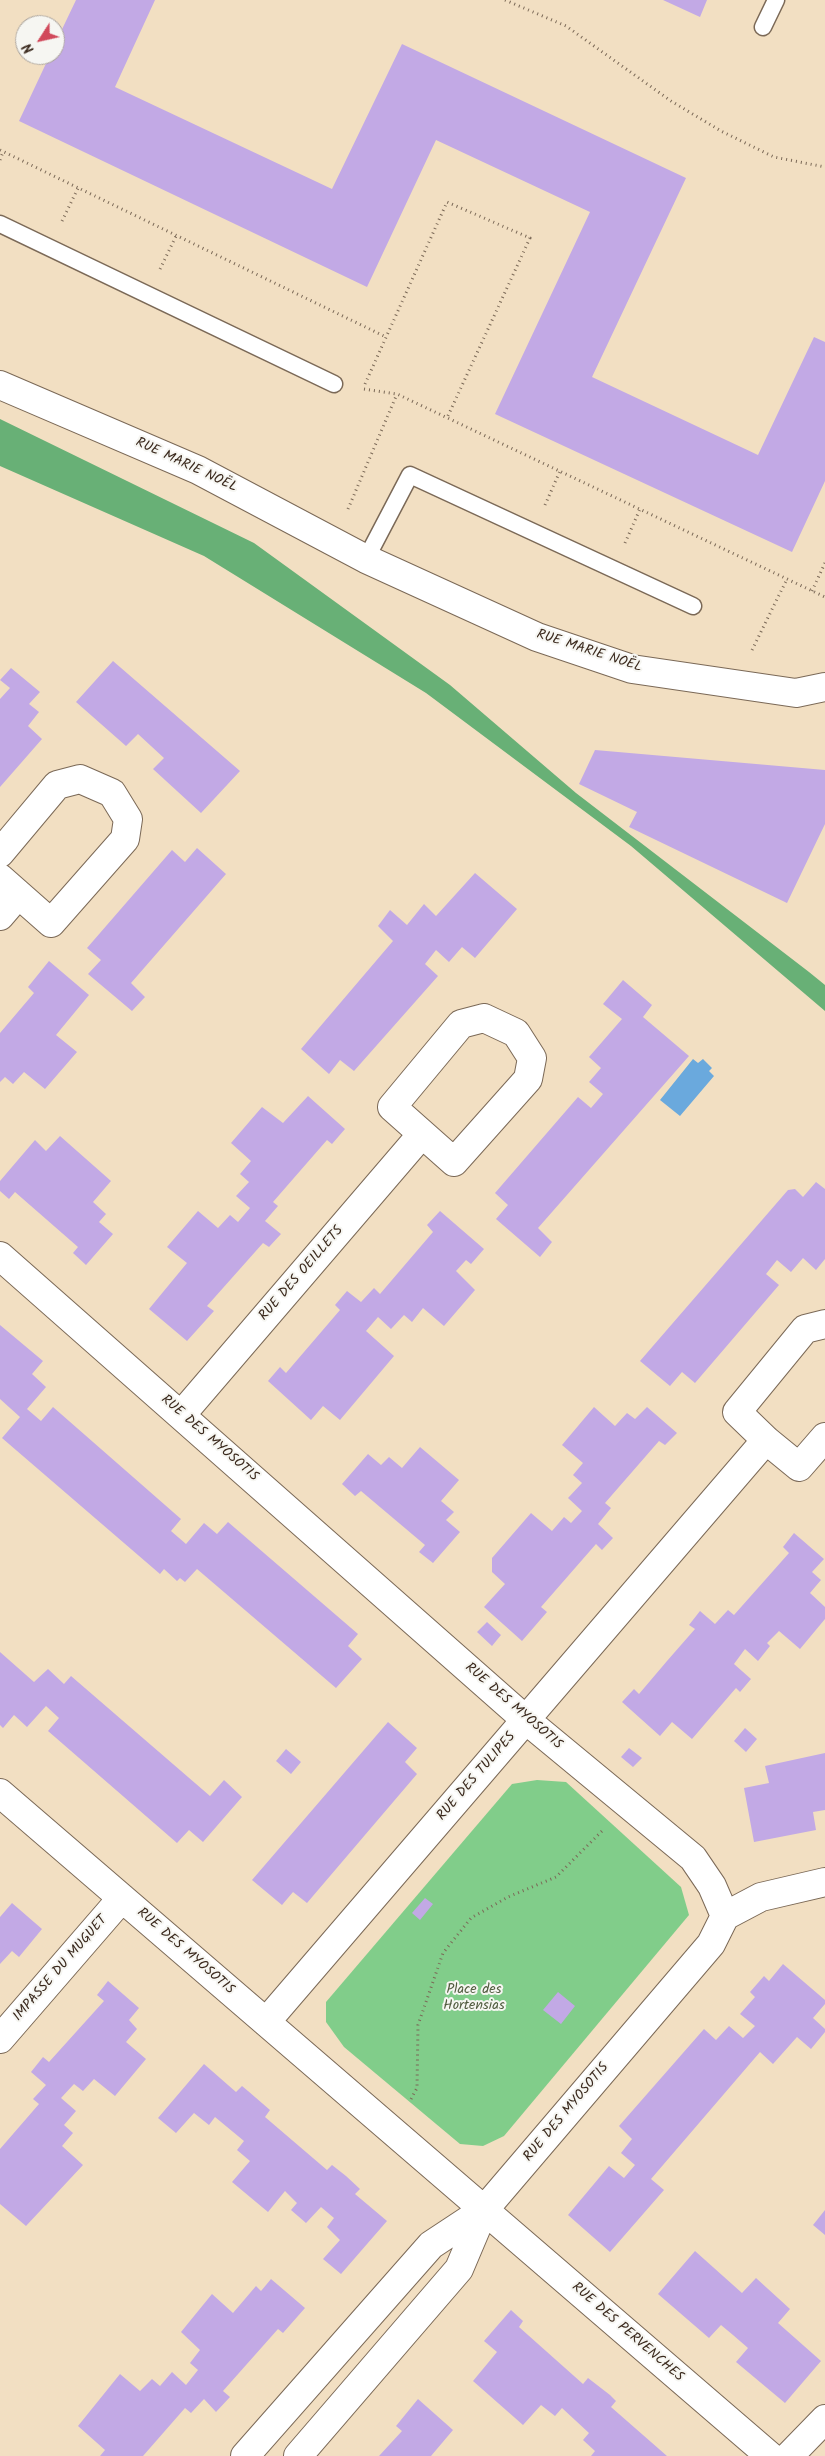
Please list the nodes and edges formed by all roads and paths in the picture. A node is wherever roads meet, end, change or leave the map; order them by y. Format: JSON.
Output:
{"nodes":[{"id":1,"x":505,"y":0,"type":"edge"},
{"id":2,"x":776,"y":0,"type":"edge"},
{"id":3,"x":763,"y":27,"type":"dead end"},
{"id":4,"x":2,"y":151,"type":"edge"},
{"id":5,"x":0,"y":160,"type":"edge"},
{"id":6,"x":825,"y":167,"type":"edge"},
{"id":7,"x":78,"y":188,"type":"junction"},
{"id":8,"x":0,"y":224,"type":"edge"},
{"id":9,"x":49,"y":248,"type":"junction"},
{"id":10,"x":386,"y":337,"type":"junction"},
{"id":11,"x":334,"y":384,"type":"dead end"},
{"id":12,"x":0,"y":385,"type":"edge"},
{"id":13,"x":397,"y":394,"type":"junction"},
{"id":14,"x":446,"y":418,"type":"junction"},
{"id":15,"x":560,"y":471,"type":"junction"},
{"id":16,"x":344,"y":517,"type":"dead end"},
{"id":17,"x":533,"y":532,"type":"junction"},
{"id":18,"x":366,"y":559,"type":"junction"},
{"id":19,"x":825,"y":563,"type":"edge"},
{"id":20,"x":787,"y":579,"type":"junction"},
{"id":21,"x":812,"y":591,"type":"junction"},
{"id":22,"x":825,"y":597,"type":"edge"},
{"id":23,"x":693,"y":606,"type":"dead end"},
{"id":24,"x":748,"y":658,"type":"dead end"},
{"id":25,"x":825,"y":688,"type":"edge"},
{"id":26,"x":0,"y":853,"type":"edge"},
{"id":27,"x":9,"y":886,"type":"edge"},
{"id":28,"x":0,"y":916,"type":"edge"},
{"id":29,"x":422,"y":1134,"type":"junction"},
{"id":30,"x":0,"y":1256,"type":"edge"},
{"id":31,"x":825,"y":1324,"type":"edge"},
{"id":32,"x":182,"y":1414,"type":"junction"},
{"id":33,"x":825,"y":1437,"type":"edge"},
{"id":34,"x":766,"y":1440,"type":"junction"},
{"id":35,"x":526,"y":1720,"type":"junction"},
{"id":36,"x":0,"y":1793,"type":"edge"},
{"id":37,"x":604,"y":1828,"type":"dead end"},
{"id":38,"x":825,"y":1882,"type":"edge"},
{"id":39,"x":122,"y":1898,"type":"junction"},
{"id":40,"x":725,"y":1916,"type":"junction"},
{"id":41,"x":266,"y":2022,"type":"junction"},
{"id":42,"x":0,"y":2039,"type":"edge"},
{"id":43,"x":410,"y":2102,"type":"dead end"},
{"id":44,"x":484,"y":2210,"type":"junction"},
{"id":45,"x":825,"y":2418,"type":"edge"},
{"id":46,"x":245,"y":2456,"type":"edge"},
{"id":47,"x":298,"y":2456,"type":"edge"},
{"id":48,"x":770,"y":2456,"type":"edge"},
{"id":49,"x":789,"y":2456,"type":"edge"}],
"edges":[{"from":1,"to":6,"type":"path"},
{"from":2,"to":3,"type":"lane"},
{"from":4,"to":5,"type":"path"},
{"from":4,"to":7,"type":"path"},
{"from":7,"to":9,"type":"path"},
{"from":7,"to":10,"type":"path"},
{"from":8,"to":9,"type":"lane"},
{"from":9,"to":11,"type":"lane"},
{"from":10,"to":13,"type":"path"},
{"from":10,"to":14,"type":"path"},
{"from":12,"to":18,"type":"street","name":"RUE MARIE NOËL"},
{"from":13,"to":14,"type":"path"},
{"from":13,"to":16,"type":"path"},
{"from":14,"to":15,"type":"path"},
{"from":15,"to":17,"type":"path"},
{"from":15,"to":20,"type":"path"},
{"from":17,"to":18,"type":"lane"},
{"from":17,"to":23,"type":"lane"},
{"from":18,"to":25,"type":"street","name":"RUE MARIE NOËL"},
{"from":19,"to":21,"type":"path"},
{"from":20,"to":21,"type":"path"},
{"from":20,"to":24,"type":"path"},
{"from":21,"to":22,"type":"path"},
{"from":26,"to":27,"type":"street"},
{"from":27,"to":28,"type":"street"},
{"from":29,"to":29,"type":"street"},
{"from":29,"to":32,"type":"street","name":"RUE DES OEILLETS"},
{"from":30,"to":32,"type":"street","name":"RUE DES MYOSOTIS"},
{"from":31,"to":34,"type":"street"},
{"from":32,"to":35,"type":"street","name":"RUE DES MYOSOTIS"},
{"from":33,"to":34,"type":"street"},
{"from":34,"to":35,"type":"street","name":"RUE DES TULIPES"},
{"from":35,"to":40,"type":"street","name":"RUE DES MYOSOTIS"},
{"from":35,"to":41,"type":"street","name":"RUE DES TULIPES"},
{"from":36,"to":39,"type":"street","name":"RUE DES MYOSOTIS"},
{"from":37,"to":43,"type":"path"},
{"from":38,"to":40,"type":"street"},
{"from":39,"to":41,"type":"street","name":"RUE DES MYOSOTIS"},
{"from":39,"to":42,"type":"street","name":"IMPASSE DU MUGUET"},
{"from":40,"to":44,"type":"street","name":"RUE DES MYOSOTIS"},
{"from":41,"to":44,"type":"street","name":"RUE DES MYOSOTIS"},
{"from":44,"to":46,"type":"street","name":"RUE DES MYOSOTIS"},
{"from":44,"to":47,"type":"street","name":"RUE DES MYOSOTIS"},
{"from":44,"to":48,"type":"street","name":"RUE DES PERVENCHES"},
{"from":45,"to":49,"type":"street"}]}
